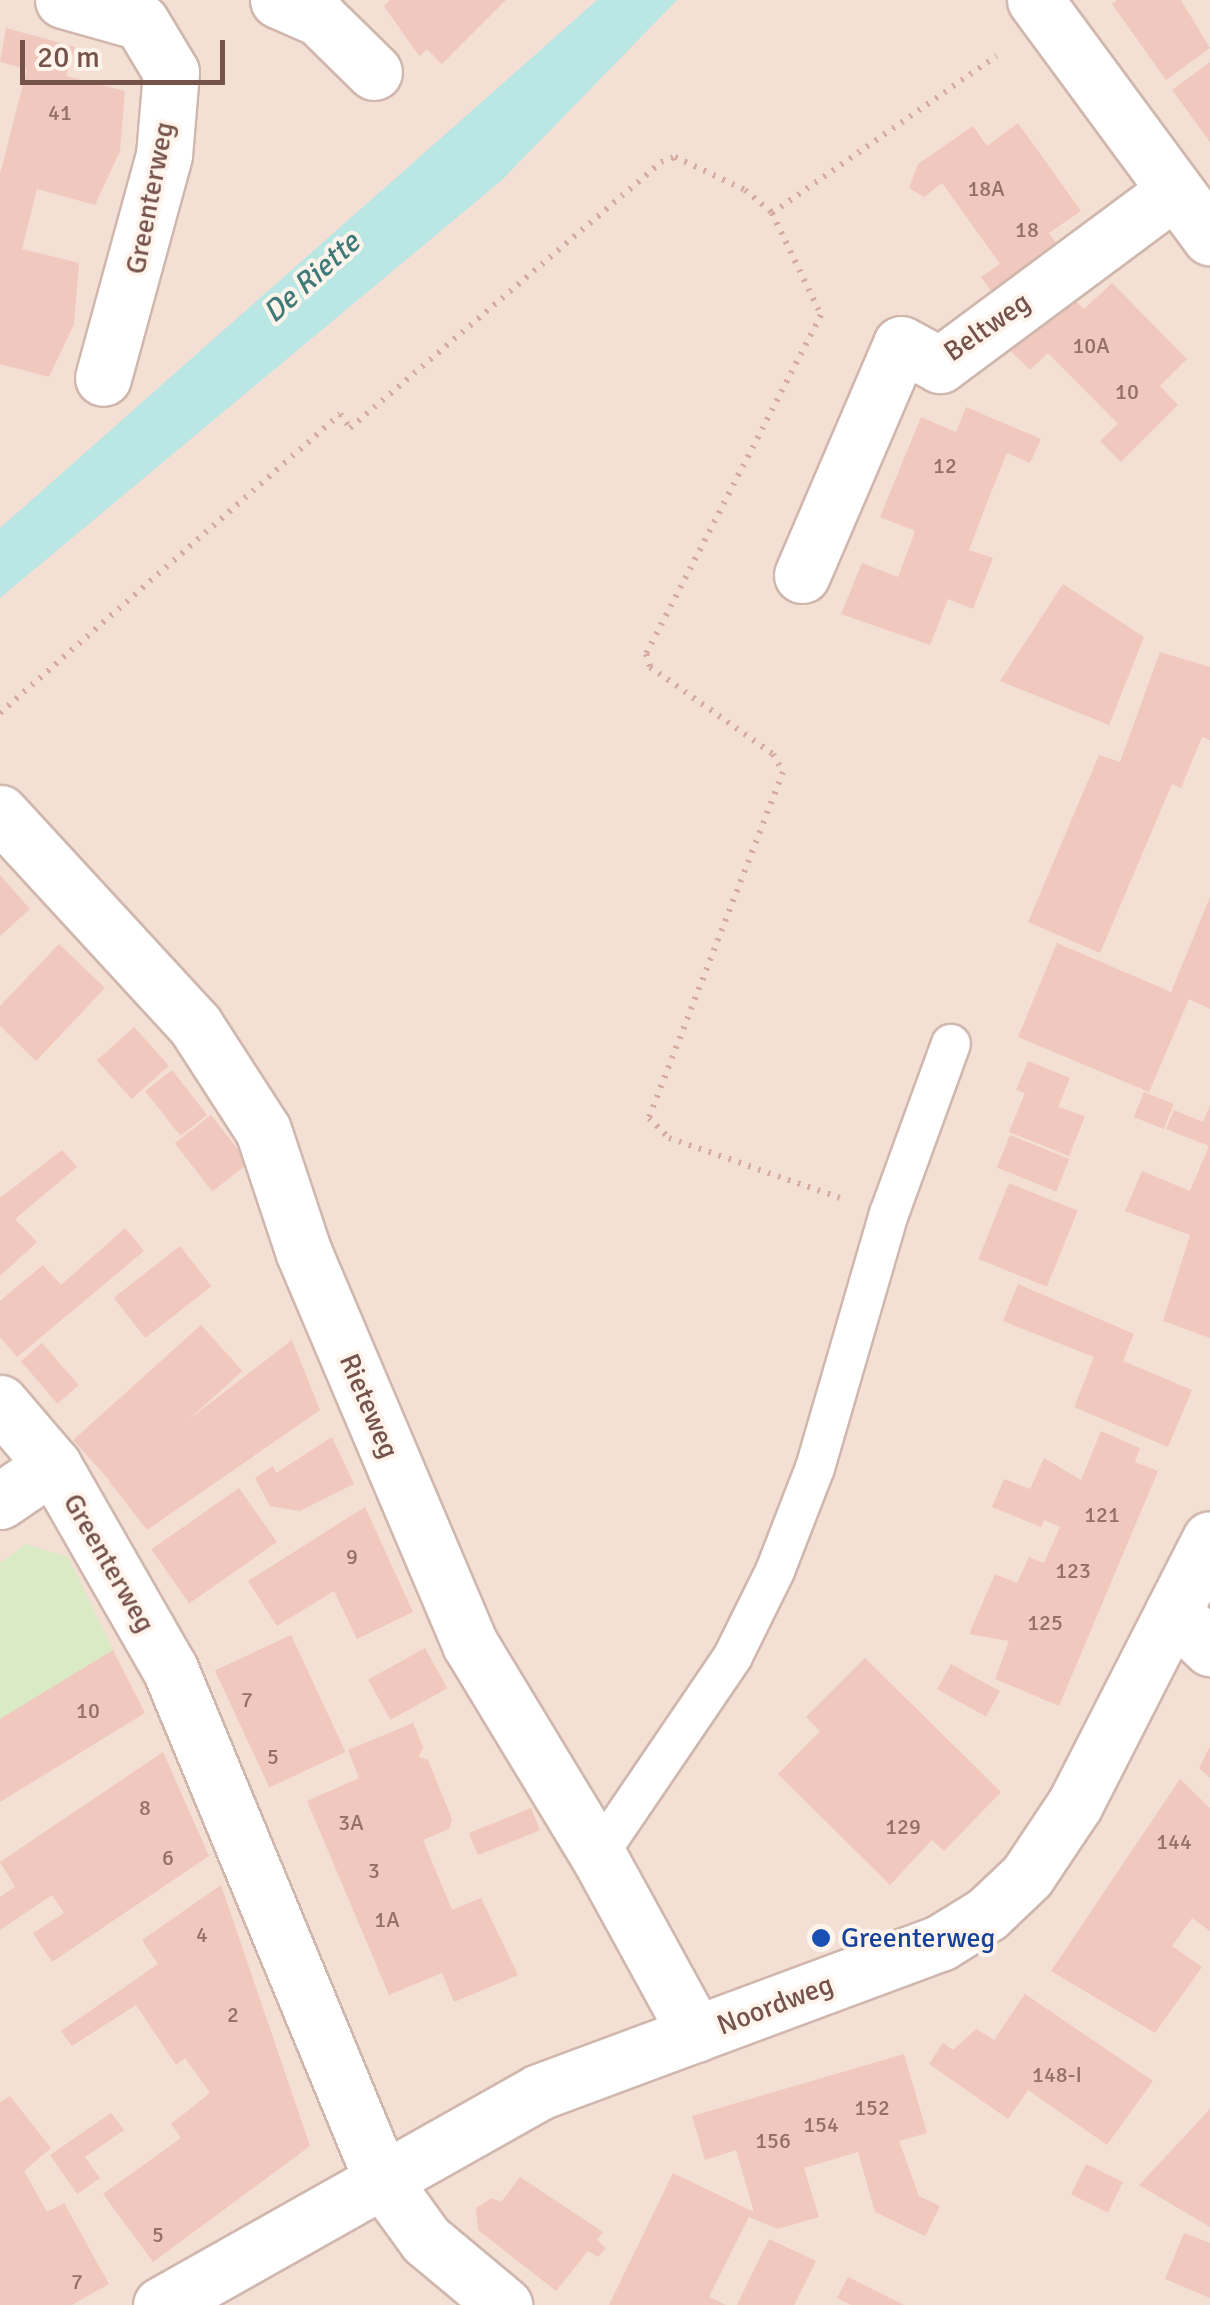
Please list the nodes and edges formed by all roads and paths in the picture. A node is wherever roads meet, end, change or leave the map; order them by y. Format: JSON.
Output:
{"nodes":[{"id":1,"x":63,"y":0,"type":"edge"},
{"id":2,"x":278,"y":0,"type":"edge"},
{"id":3,"x":1042,"y":9,"type":"edge"},
{"id":4,"x":154,"y":11,"type":"edge"},
{"id":5,"x":374,"y":72,"type":"dead end"},
{"id":6,"x":1174,"y":191,"type":"junction"},
{"id":7,"x":772,"y":213,"type":"junction"},
{"id":8,"x":1210,"y":236,"type":"edge"},
{"id":9,"x":102,"y":378,"type":"dead end"},
{"id":10,"x":802,"y":575,"type":"dead end"},
{"id":11,"x":0,"y":713,"type":"edge"},
{"id":12,"x":0,"y":813,"type":"edge"},
{"id":13,"x":952,"y":1044,"type":"dead end"},
{"id":14,"x":888,"y":1214,"type":"junction"},
{"id":15,"x":0,"y":1404,"type":"edge"},
{"id":16,"x":53,"y":1464,"type":"junction"},
{"id":17,"x":0,"y":1501,"type":"edge"},
{"id":18,"x":1210,"y":1539,"type":"edge"},
{"id":19,"x":1192,"y":1630,"type":"edge"},
{"id":20,"x":598,"y":1855,"type":"junction"},
{"id":21,"x":696,"y":2034,"type":"junction"},
{"id":22,"x":381,"y":2178,"type":"junction"},
{"id":23,"x":161,"y":2305,"type":"edge"},
{"id":24,"x":504,"y":2305,"type":"edge"}],
"edges":[{"from":1,"to":4,"type":"street","name":"Greenterweg"},
{"from":2,"to":5,"type":"street"},
{"from":3,"to":6,"type":"street"},
{"from":3,"to":7,"type":"path"},
{"from":4,"to":9,"type":"street","name":"Greenterweg"},
{"from":6,"to":8,"type":"street"},
{"from":6,"to":10,"type":"street","name":"Beltweg"},
{"from":7,"to":11,"type":"path"},
{"from":7,"to":14,"type":"path"},
{"from":12,"to":20,"type":"street","name":"Rieteweg"},
{"from":13,"to":14,"type":"lane"},
{"from":14,"to":20,"type":"lane"},
{"from":15,"to":16,"type":"street","name":"Greenterweg"},
{"from":16,"to":17,"type":"street"},
{"from":16,"to":22,"type":"street","name":"Greenterweg"},
{"from":18,"to":19,"type":"street","name":"Noordweg"},
{"from":19,"to":21,"type":"street","name":"Noordweg"},
{"from":20,"to":21,"type":"street","name":"Rieteweg"},
{"from":21,"to":22,"type":"street","name":"Noordweg"},
{"from":22,"to":23,"type":"street","name":"Noordweg"},
{"from":22,"to":24,"type":"street","name":"Greenterweg"}]}
